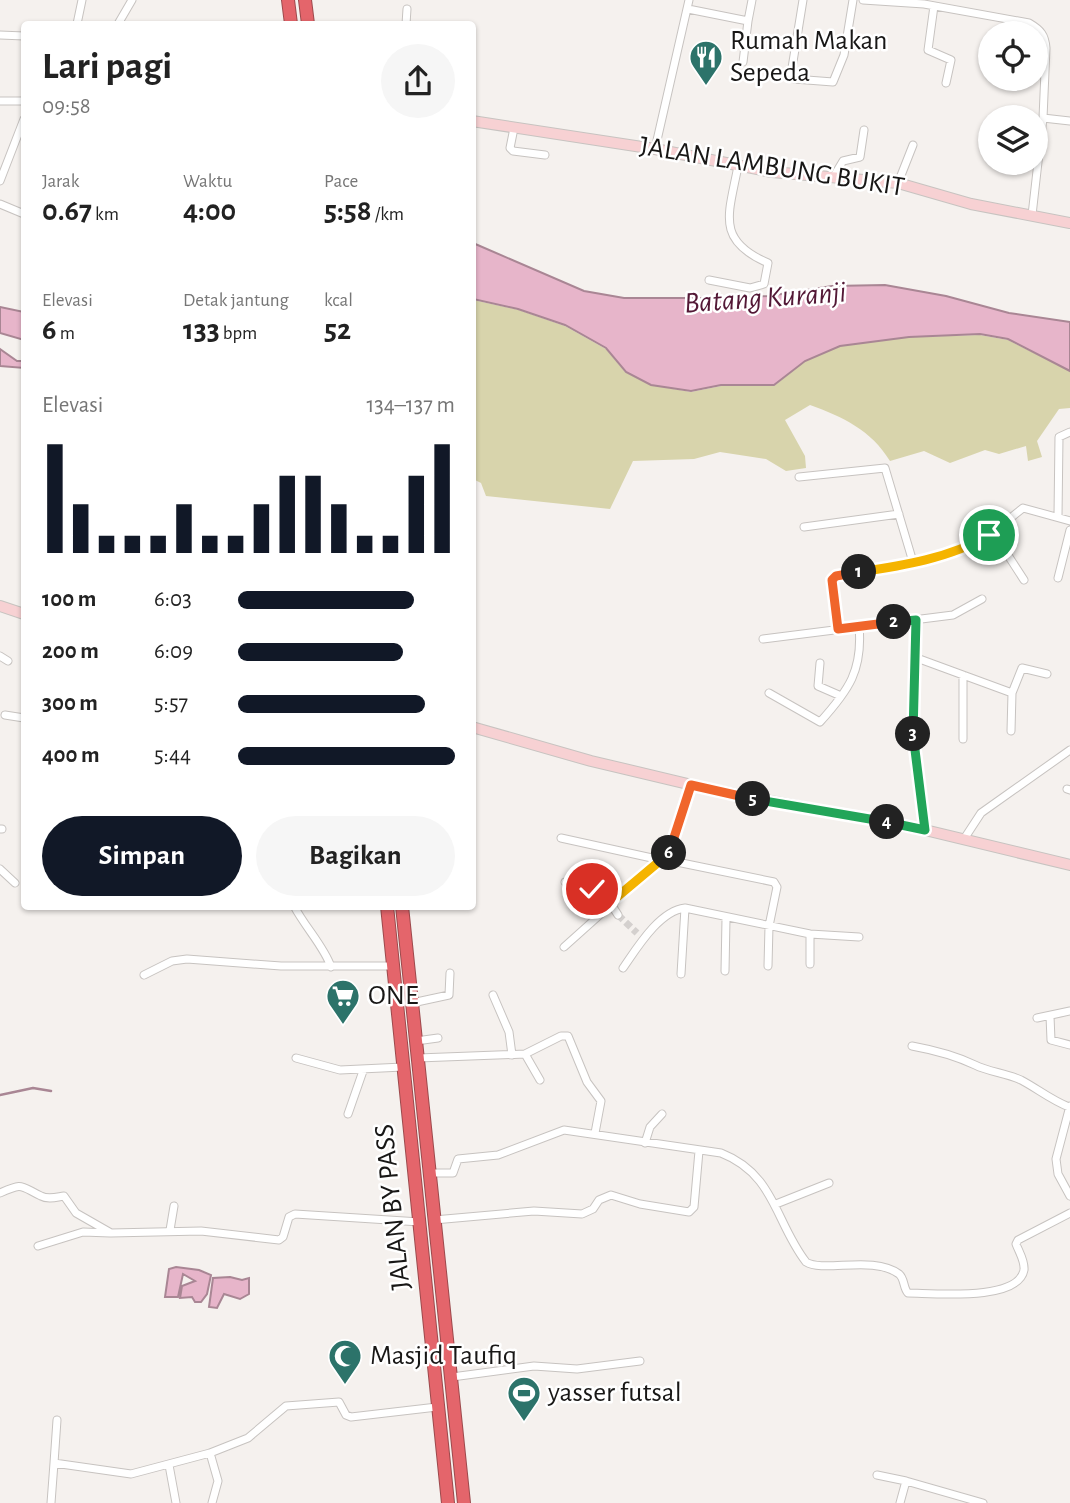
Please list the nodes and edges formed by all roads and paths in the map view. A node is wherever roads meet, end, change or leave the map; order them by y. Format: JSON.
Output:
{"nodes":[{"id":1,"x":82,"y":0,"type":"edge"},
{"id":2,"x":132,"y":0,"type":"edge"},
{"id":3,"x":288,"y":0,"type":"edge"},
{"id":4,"x":305,"y":0,"type":"edge"},
{"id":5,"x":752,"y":0,"type":"edge"},
{"id":6,"x":803,"y":0,"type":"edge"},
{"id":7,"x":853,"y":0,"type":"edge"},
{"id":8,"x":863,"y":0,"type":"edge"},
{"id":9,"x":924,"y":2,"type":"edge"},
{"id":10,"x":688,"y":4,"type":"edge"},
{"id":11,"x":934,"y":6,"type":"junction"},
{"id":12,"x":407,"y":9,"type":"dead end"},
{"id":13,"x":78,"y":21,"type":"edge"},
{"id":14,"x":120,"y":21,"type":"edge"},
{"id":15,"x":290,"y":21,"type":"edge"},
{"id":16,"x":308,"y":21,"type":"edge"},
{"id":17,"x":406,"y":21,"type":"edge"},
{"id":18,"x":748,"y":21,"type":"junction"},
{"id":19,"x":0,"y":35,"type":"edge"},
{"id":20,"x":21,"y":36,"type":"edge"},
{"id":21,"x":743,"y":62,"type":"dead end"},
{"id":22,"x":946,"y":83,"type":"dead end"},
{"id":23,"x":0,"y":101,"type":"edge"},
{"id":24,"x":21,"y":101,"type":"edge"},
{"id":25,"x":1044,"y":105,"type":"edge"},
{"id":26,"x":1048,"y":119,"type":"edge"},
{"id":27,"x":1070,"y":121,"type":"edge"},
{"id":28,"x":476,"y":122,"type":"edge"},
{"id":29,"x":21,"y":127,"type":"edge"},
{"id":30,"x":514,"y":128,"type":"junction"},
{"id":31,"x":864,"y":130,"type":"dead end"},
{"id":32,"x":913,"y":145,"type":"dead end"},
{"id":33,"x":655,"y":149,"type":"junction"},
{"id":34,"x":545,"y":155,"type":"dead end"},
{"id":35,"x":738,"y":166,"type":"junction"},
{"id":36,"x":1037,"y":175,"type":"edge"},
{"id":37,"x":834,"y":176,"type":"junction"},
{"id":38,"x":0,"y":181,"type":"edge"},
{"id":39,"x":898,"y":183,"type":"junction"},
{"id":40,"x":0,"y":204,"type":"edge"},
{"id":41,"x":21,"y":214,"type":"edge"},
{"id":42,"x":1032,"y":215,"type":"junction"},
{"id":43,"x":1070,"y":223,"type":"edge"},
{"id":44,"x":709,"y":280,"type":"dead end"},
{"id":45,"x":1070,"y":432,"type":"edge"},
{"id":46,"x":799,"y":477,"type":"dead end"},
{"id":47,"x":899,"y":514,"type":"junction"},
{"id":48,"x":1058,"y":516,"type":"junction"},
{"id":49,"x":1070,"y":521,"type":"edge"},
{"id":50,"x":804,"y":527,"type":"dead end"},
{"id":51,"x":1070,"y":530,"type":"edge"},
{"id":52,"x":993,"y":532,"type":"junction"},
{"id":53,"x":913,"y":562,"type":"junction"},
{"id":54,"x":1058,"y":578,"type":"dead end"},
{"id":55,"x":1024,"y":580,"type":"dead end"},
{"id":56,"x":982,"y":599,"type":"dead end"},
{"id":57,"x":0,"y":600,"type":"edge"},
{"id":58,"x":0,"y":606,"type":"edge"},
{"id":59,"x":21,"y":606,"type":"edge"},
{"id":60,"x":21,"y":613,"type":"edge"},
{"id":61,"x":916,"y":620,"type":"junction"},
{"id":62,"x":859,"y":626,"type":"junction"},
{"id":63,"x":838,"y":629,"type":"junction"},
{"id":64,"x":763,"y":639,"type":"dead end"},
{"id":65,"x":0,"y":656,"type":"edge"},
{"id":66,"x":914,"y":657,"type":"junction"},
{"id":67,"x":8,"y":662,"type":"dead end"},
{"id":68,"x":820,"y":663,"type":"dead end"},
{"id":69,"x":1047,"y":674,"type":"dead end"},
{"id":70,"x":963,"y":675,"type":"junction"},
{"id":71,"x":769,"y":693,"type":"dead end"},
{"id":72,"x":1012,"y":693,"type":"junction"},
{"id":73,"x":841,"y":696,"type":"junction"},
{"id":74,"x":5,"y":715,"type":"dead end"},
{"id":75,"x":21,"y":718,"type":"edge"},
{"id":76,"x":476,"y":728,"type":"edge"},
{"id":77,"x":1011,"y":731,"type":"dead end"},
{"id":78,"x":963,"y":739,"type":"dead end"},
{"id":79,"x":1070,"y":750,"type":"edge"},
{"id":80,"x":691,"y":785,"type":"junction"},
{"id":81,"x":925,"y":830,"type":"junction"},
{"id":82,"x":561,"y":838,"type":"dead end"},
{"id":83,"x":964,"y":839,"type":"junction"},
{"id":84,"x":664,"y":860,"type":"junction"},
{"id":85,"x":1070,"y":865,"type":"edge"},
{"id":86,"x":0,"y":869,"type":"edge"},
{"id":87,"x":565,"y":882,"type":"dead end"},
{"id":88,"x":15,"y":883,"type":"dead end"},
{"id":89,"x":617,"y":897,"type":"junction"},
{"id":90,"x":611,"y":904,"type":"junction"},
{"id":91,"x":685,"y":908,"type":"junction"},
{"id":92,"x":297,"y":910,"type":"edge"},
{"id":93,"x":387,"y":910,"type":"edge"},
{"id":94,"x":402,"y":910,"type":"edge"},
{"id":95,"x":618,"y":915,"type":"tunnel mouth"},
{"id":96,"x":726,"y":919,"type":"junction"},
{"id":97,"x":769,"y":926,"type":"junction"},
{"id":98,"x":637,"y":933,"type":"tunnel mouth"},
{"id":99,"x":810,"y":934,"type":"junction"},
{"id":100,"x":859,"y":937,"type":"dead end"},
{"id":101,"x":642,"y":941,"type":"junction"},
{"id":102,"x":564,"y":947,"type":"dead end"},
{"id":103,"x":810,"y":964,"type":"dead end"},
{"id":104,"x":768,"y":966,"type":"dead end"},
{"id":105,"x":331,"y":967,"type":"junction"},
{"id":106,"x":623,"y":968,"type":"dead end"},
{"id":107,"x":393,"y":971,"type":"junction"},
{"id":108,"x":725,"y":971,"type":"dead end"},
{"id":109,"x":409,"y":972,"type":"junction"},
{"id":110,"x":450,"y":973,"type":"dead end"},
{"id":111,"x":681,"y":974,"type":"dead end"},
{"id":112,"x":144,"y":975,"type":"dead end"},
{"id":113,"x":493,"y":995,"type":"dead end"},
{"id":114,"x":412,"y":1003,"type":"junction"},
{"id":115,"x":1070,"y":1011,"type":"edge"},
{"id":116,"x":1050,"y":1016,"type":"junction"},
{"id":117,"x":1037,"y":1018,"type":"dead end"},
{"id":118,"x":438,"y":1038,"type":"dead end"},
{"id":119,"x":416,"y":1041,"type":"junction"},
{"id":120,"x":912,"y":1045,"type":"dead end"},
{"id":121,"x":1070,"y":1045,"type":"edge"},
{"id":122,"x":525,"y":1054,"type":"junction"},
{"id":123,"x":512,"y":1055,"type":"junction"},
{"id":124,"x":296,"y":1058,"type":"dead end"},
{"id":125,"x":417,"y":1058,"type":"junction"},
{"id":126,"x":402,"y":1068,"type":"junction"},
{"id":127,"x":362,"y":1071,"type":"junction"},
{"id":128,"x":540,"y":1080,"type":"dead end"},
{"id":129,"x":1070,"y":1106,"type":"edge"},
{"id":130,"x":348,"y":1114,"type":"dead end"},
{"id":131,"x":662,"y":1114,"type":"dead end"},
{"id":132,"x":595,"y":1132,"type":"junction"},
{"id":133,"x":645,"y":1143,"type":"junction"},
{"id":134,"x":699,"y":1151,"type":"junction"},
{"id":135,"x":429,"y":1173,"type":"junction"},
{"id":136,"x":829,"y":1183,"type":"dead end"},
{"id":137,"x":0,"y":1193,"type":"edge"},
{"id":138,"x":1070,"y":1196,"type":"edge"},
{"id":139,"x":776,"y":1204,"type":"junction"},
{"id":140,"x":174,"y":1206,"type":"dead end"},
{"id":141,"x":1070,"y":1213,"type":"edge"},
{"id":142,"x":434,"y":1220,"type":"junction"},
{"id":143,"x":420,"y":1222,"type":"junction"},
{"id":144,"x":170,"y":1230,"type":"junction"},
{"id":145,"x":111,"y":1233,"type":"junction"},
{"id":146,"x":38,"y":1246,"type":"dead end"},
{"id":147,"x":439,"y":1256,"type":"junction"},
{"id":148,"x":422,"y":1258,"type":"junction"},
{"id":149,"x":640,"y":1362,"type":"dead end"},
{"id":150,"x":452,"y":1377,"type":"junction"},
{"id":151,"x":437,"y":1407,"type":"junction"},
{"id":152,"x":57,"y":1420,"type":"dead end"},
{"id":153,"x":210,"y":1453,"type":"junction"},
{"id":154,"x":54,"y":1463,"type":"junction"},
{"id":155,"x":169,"y":1465,"type":"junction"},
{"id":156,"x":877,"y":1475,"type":"dead end"},
{"id":157,"x":906,"y":1481,"type":"junction"},
{"id":158,"x":51,"y":1503,"type":"edge"},
{"id":159,"x":176,"y":1503,"type":"edge"},
{"id":160,"x":212,"y":1503,"type":"edge"},
{"id":161,"x":448,"y":1503,"type":"edge"},
{"id":162,"x":464,"y":1503,"type":"edge"},
{"id":163,"x":900,"y":1503,"type":"edge"},
{"id":164,"x":983,"y":1503,"type":"edge"}],
"edges":[{"from":1,"to":13,"type":"street"},
{"from":2,"to":14,"type":"street"},
{"from":3,"to":15,"type":"highway"},
{"from":4,"to":16,"type":"highway"},
{"from":5,"to":18,"type":"street"},
{"from":6,"to":7,"type":"street"},
{"from":8,"to":9,"type":"street"},
{"from":9,"to":11,"type":"street"},
{"from":10,"to":18,"type":"street"},
{"from":10,"to":33,"type":"street"},
{"from":11,"to":22,"type":"street"},
{"from":11,"to":25,"type":"street"},
{"from":12,"to":17,"type":"street"},
{"from":18,"to":21,"type":"street"},
{"from":19,"to":20,"type":"street"},
{"from":23,"to":24,"type":"street"},
{"from":26,"to":27,"type":"street"},
{"from":28,"to":30,"type":"street","name":"JALAN LAMBUNG BUKIT"},
{"from":29,"to":38,"type":"street"},
{"from":30,"to":33,"type":"street","name":"JALAN LAMBUNG BUKIT"},
{"from":30,"to":34,"type":"street"},
{"from":31,"to":37,"type":"street"},
{"from":32,"to":39,"type":"street"},
{"from":33,"to":35,"type":"street","name":"JALAN LAMBUNG BUKIT"},
{"from":35,"to":37,"type":"street","name":"JALAN LAMBUNG BUKIT"},
{"from":35,"to":44,"type":"street"},
{"from":36,"to":42,"type":"street"},
{"from":37,"to":39,"type":"street","name":"JALAN LAMBUNG BUKIT"},
{"from":39,"to":42,"type":"street","name":"JALAN LAMBUNG BUKIT"},
{"from":40,"to":41,"type":"street"},
{"from":42,"to":43,"type":"street","name":"JALAN LAMBUNG BUKIT"},
{"from":45,"to":48,"type":"street"},
{"from":46,"to":47,"type":"street"},
{"from":47,"to":50,"type":"street"},
{"from":47,"to":53,"type":"street"},
{"from":48,"to":49,"type":"street"},
{"from":48,"to":52,"type":"street"},
{"from":51,"to":54,"type":"street"},
{"from":52,"to":53,"type":"street"},
{"from":52,"to":55,"type":"street"},
{"from":53,"to":63,"type":"street"},
{"from":56,"to":61,"type":"street"},
{"from":57,"to":59,"type":"street"},
{"from":58,"to":60,"type":"street"},
{"from":61,"to":62,"type":"street"},
{"from":61,"to":66,"type":"street"},
{"from":62,"to":63,"type":"street"},
{"from":62,"to":73,"type":"street"},
{"from":63,"to":64,"type":"street"},
{"from":65,"to":67,"type":"street"},
{"from":66,"to":70,"type":"street"},
{"from":66,"to":81,"type":"street"},
{"from":68,"to":73,"type":"street"},
{"from":69,"to":72,"type":"street"},
{"from":70,"to":72,"type":"street"},
{"from":70,"to":78,"type":"street"},
{"from":71,"to":73,"type":"street"},
{"from":72,"to":77,"type":"street"},
{"from":74,"to":75,"type":"street"},
{"from":76,"to":80,"type":"street"},
{"from":79,"to":83,"type":"street"},
{"from":80,"to":81,"type":"street"},
{"from":80,"to":84,"type":"street"},
{"from":81,"to":83,"type":"street"},
{"from":82,"to":84,"type":"street"},
{"from":83,"to":85,"type":"street"},
{"from":84,"to":89,"type":"street"},
{"from":84,"to":97,"type":"street"},
{"from":86,"to":88,"type":"street"},
{"from":87,"to":89,"type":"street"},
{"from":89,"to":90,"type":"street"},
{"from":90,"to":95,"type":"street"},
{"from":90,"to":102,"type":"street"},
{"from":91,"to":96,"type":"street"},
{"from":91,"to":101,"type":"street"},
{"from":91,"to":111,"type":"street"},
{"from":92,"to":105,"type":"street"},
{"from":93,"to":107,"type":"highway","name":"JALAN BY PASS"},
{"from":94,"to":109,"type":"highway"},
{"from":96,"to":97,"type":"street"},
{"from":96,"to":108,"type":"street"},
{"from":97,"to":99,"type":"street"},
{"from":97,"to":104,"type":"street"},
{"from":98,"to":101,"type":"street"},
{"from":99,"to":100,"type":"street"},
{"from":99,"to":103,"type":"street"},
{"from":101,"to":106,"type":"street"},
{"from":105,"to":107,"type":"street"},
{"from":105,"to":112,"type":"street"},
{"from":107,"to":109,"type":"highway"},
{"from":107,"to":126,"type":"highway","name":"JALAN BY PASS"},
{"from":109,"to":114,"type":"highway"},
{"from":110,"to":114,"type":"street"},
{"from":113,"to":123,"type":"street"},
{"from":114,"to":119,"type":"highway"},
{"from":115,"to":116,"type":"street"},
{"from":116,"to":117,"type":"street"},
{"from":116,"to":121,"type":"street"},
{"from":118,"to":119,"type":"street"},
{"from":119,"to":125,"type":"highway"},
{"from":120,"to":129,"type":"street"},
{"from":122,"to":123,"type":"street"},
{"from":122,"to":128,"type":"street"},
{"from":122,"to":132,"type":"street"},
{"from":123,"to":125,"type":"street"},
{"from":124,"to":127,"type":"street"},
{"from":125,"to":135,"type":"highway"},
{"from":126,"to":127,"type":"street"},
{"from":126,"to":143,"type":"highway","name":"JALAN BY PASS"},
{"from":127,"to":130,"type":"street"},
{"from":129,"to":138,"type":"street"},
{"from":131,"to":133,"type":"street"},
{"from":132,"to":133,"type":"street"},
{"from":132,"to":135,"type":"street"},
{"from":133,"to":134,"type":"street"},
{"from":134,"to":139,"type":"street"},
{"from":134,"to":142,"type":"street"},
{"from":135,"to":142,"type":"highway"},
{"from":136,"to":139,"type":"street"},
{"from":137,"to":145,"type":"street"},
{"from":139,"to":141,"type":"street"},
{"from":140,"to":144,"type":"street"},
{"from":142,"to":147,"type":"highway"},
{"from":143,"to":144,"type":"street"},
{"from":143,"to":148,"type":"highway","name":"JALAN BY PASS"},
{"from":144,"to":145,"type":"street"},
{"from":145,"to":146,"type":"street"},
{"from":147,"to":148,"type":"highway"},
{"from":147,"to":150,"type":"highway"},
{"from":148,"to":151,"type":"highway","name":"JALAN BY PASS"},
{"from":149,"to":150,"type":"street"},
{"from":150,"to":162,"type":"highway"},
{"from":151,"to":153,"type":"street"},
{"from":151,"to":161,"type":"highway","name":"JALAN BY PASS"},
{"from":152,"to":154,"type":"street"},
{"from":153,"to":155,"type":"street"},
{"from":153,"to":160,"type":"street"},
{"from":154,"to":155,"type":"street"},
{"from":154,"to":158,"type":"street"},
{"from":155,"to":159,"type":"street"},
{"from":156,"to":157,"type":"street"},
{"from":157,"to":163,"type":"street"},
{"from":157,"to":164,"type":"street"}]}
